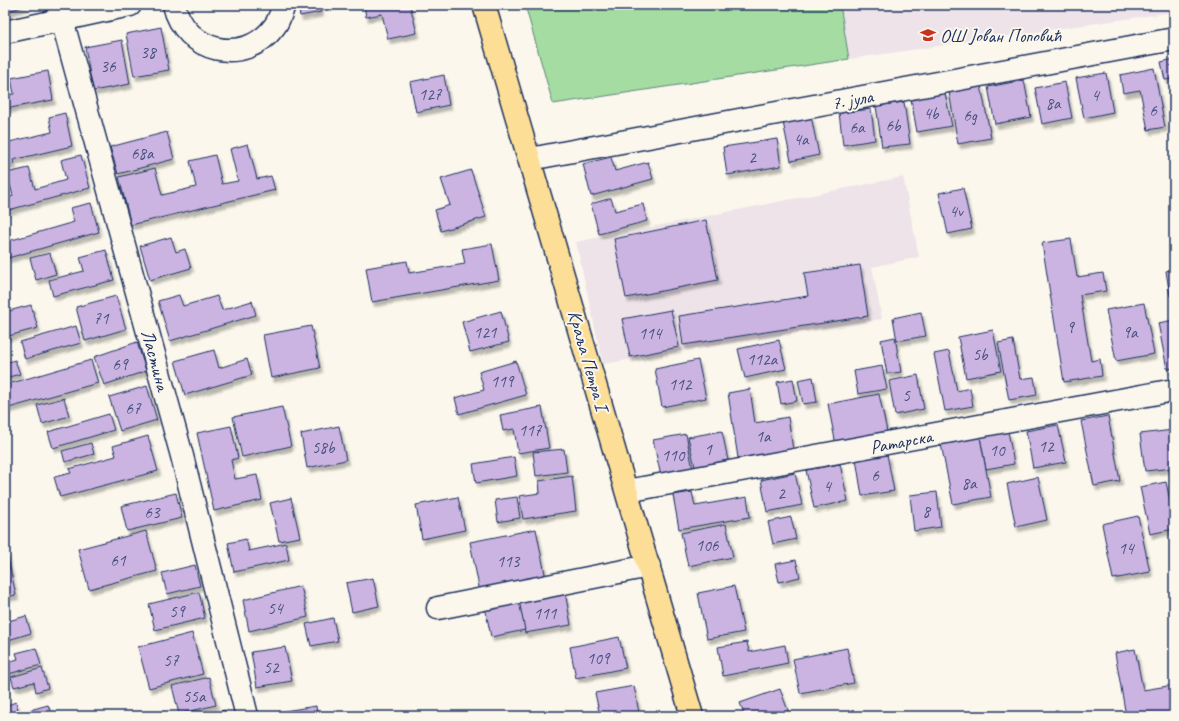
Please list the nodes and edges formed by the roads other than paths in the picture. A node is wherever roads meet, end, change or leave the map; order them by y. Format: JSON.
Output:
{"nodes":[{"id":1,"x":130,"y":5,"type":"edge"},
{"id":2,"x":174,"y":5,"type":"edge"},
{"id":3,"x":284,"y":5,"type":"edge"},
{"id":4,"x":484,"y":5,"type":"edge"},
{"id":5,"x":60,"y":12,"type":"edge"},
{"id":6,"x":5,"y":32,"type":"edge"},
{"id":7,"x":1174,"y":40,"type":"edge"},
{"id":8,"x":530,"y":159,"type":"junction"},
{"id":9,"x":1174,"y":390,"type":"edge"},
{"id":10,"x":627,"y":492,"type":"junction"},
{"id":11,"x":649,"y":566,"type":"junction"},
{"id":12,"x":438,"y":608,"type":"dead end"},
{"id":13,"x":247,"y":716,"type":"edge"},
{"id":14,"x":692,"y":716,"type":"edge"}],
"edges":[{"from":1,"to":5,"type":"street"},
{"from":2,"to":3,"type":"street"},
{"from":4,"to":8,"type":"main road","name":"Краља Петра I"},
{"from":5,"to":6,"type":"street"},
{"from":5,"to":13,"type":"street","name":"Ластина"},
{"from":7,"to":8,"type":"street","name":"7. јула"},
{"from":8,"to":10,"type":"main road","name":"Краља Петра I"},
{"from":9,"to":10,"type":"street","name":"Ратарска"},
{"from":10,"to":11,"type":"main road","name":"Краља Петра I"},
{"from":11,"to":12,"type":"street"},
{"from":11,"to":14,"type":"main road","name":"Краља Петра I"}]}
